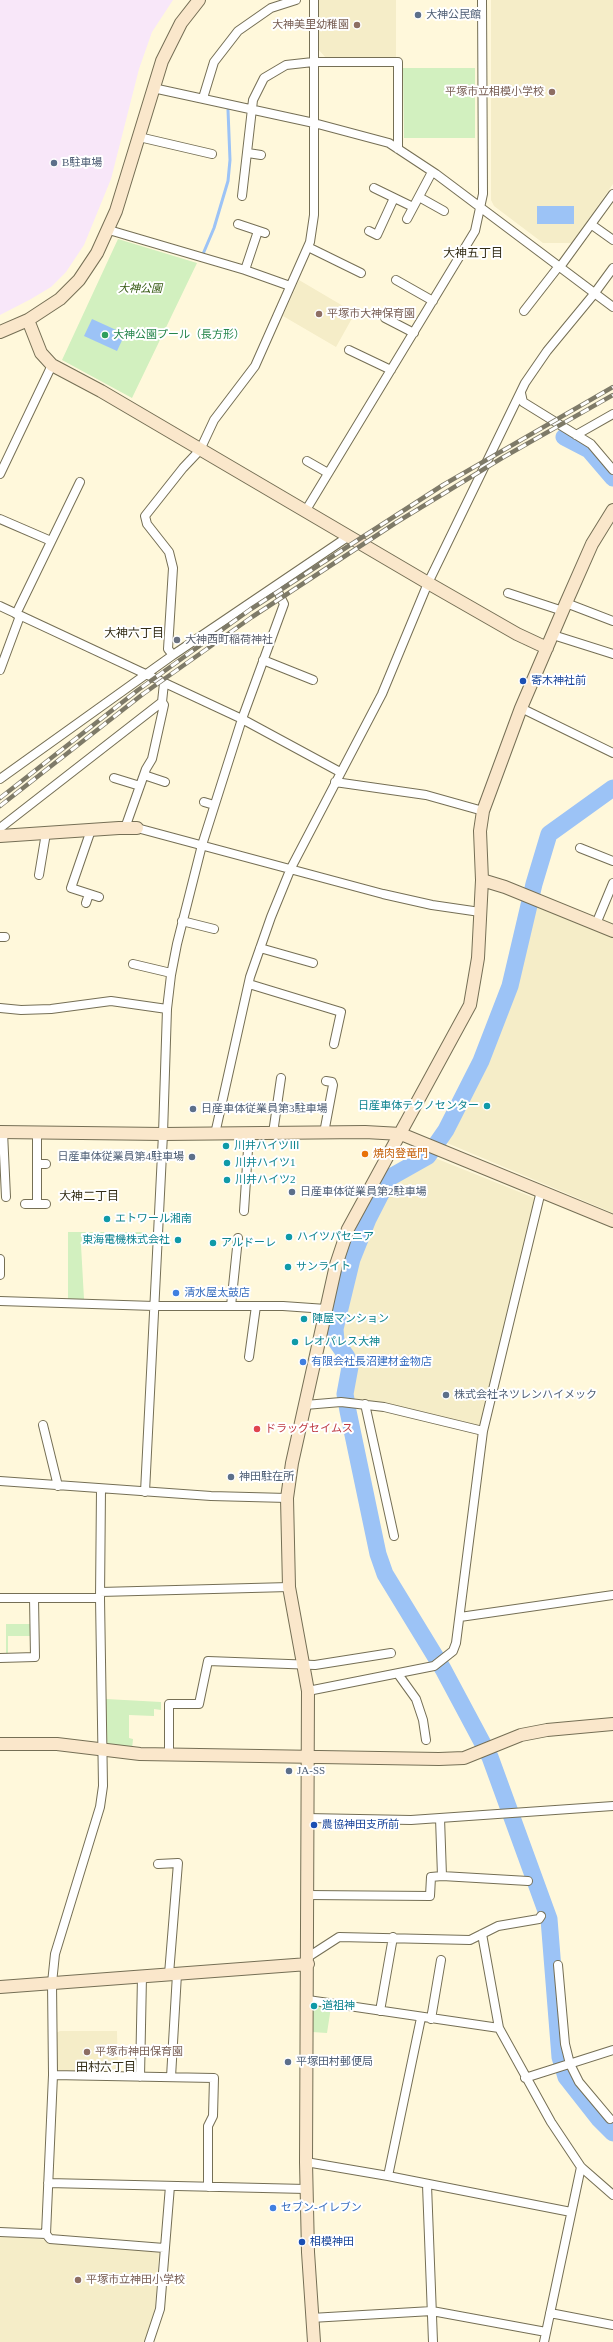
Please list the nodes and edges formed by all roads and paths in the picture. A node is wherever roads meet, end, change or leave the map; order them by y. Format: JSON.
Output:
{"nodes":[{"id":1,"x":199,"y":0,"type":"edge"},
{"id":2,"x":296,"y":0,"type":"edge"},
{"id":3,"x":314,"y":0,"type":"edge"},
{"id":4,"x":482,"y":0,"type":"edge"},
{"id":5,"x":314,"y":62,"type":"junction"},
{"id":6,"x":153,"y":88,"type":"junction"},
{"id":7,"x":203,"y":98,"type":"junction"},
{"id":8,"x":251,"y":109,"type":"junction"},
{"id":9,"x":314,"y":123,"type":"junction"},
{"id":10,"x":139,"y":137,"type":"junction"},
{"id":11,"x":398,"y":149,"type":"junction"},
{"id":12,"x":248,"y":153,"type":"junction"},
{"id":13,"x":212,"y":154,"type":"dead end"},
{"id":14,"x":261,"y":155,"type":"dead end"},
{"id":15,"x":432,"y":172,"type":"junction"},
{"id":16,"x":374,"y":188,"type":"dead end"},
{"id":17,"x":613,"y":194,"type":"edge"},
{"id":18,"x":242,"y":196,"type":"dead end"},
{"id":19,"x":419,"y":197,"type":"junction"},
{"id":20,"x":394,"y":198,"type":"junction"},
{"id":21,"x":413,"y":207,"type":"junction"},
{"id":22,"x":481,"y":209,"type":"junction"},
{"id":23,"x":444,"y":211,"type":"dead end"},
{"id":24,"x":407,"y":219,"type":"dead end"},
{"id":25,"x":238,"y":224,"type":"dead end"},
{"id":26,"x":592,"y":225,"type":"junction"},
{"id":27,"x":109,"y":230,"type":"junction"},
{"id":28,"x":369,"y":231,"type":"dead end"},
{"id":29,"x":613,"y":240,"type":"edge"},
{"id":30,"x":308,"y":246,"type":"junction"},
{"id":31,"x":559,"y":267,"type":"junction"},
{"id":32,"x":613,"y":268,"type":"edge"},
{"id":33,"x":245,"y":270,"type":"junction"},
{"id":34,"x":361,"y":273,"type":"dead end"},
{"id":35,"x":396,"y":280,"type":"dead end"},
{"id":36,"x":290,"y":286,"type":"junction"},
{"id":37,"x":594,"y":294,"type":"junction"},
{"id":38,"x":433,"y":301,"type":"junction"},
{"id":39,"x":613,"y":307,"type":"edge"},
{"id":40,"x":524,"y":311,"type":"dead end"},
{"id":41,"x":385,"y":318,"type":"dead end"},
{"id":42,"x":28,"y":320,"type":"junction"},
{"id":43,"x":0,"y":332,"type":"edge"},
{"id":44,"x":414,"y":333,"type":"junction"},
{"id":45,"x":349,"y":350,"type":"dead end"},
{"id":46,"x":52,"y":365,"type":"junction"},
{"id":47,"x":391,"y":370,"type":"junction"},
{"id":48,"x":521,"y":393,"type":"junction"},
{"id":49,"x":613,"y":414,"type":"edge"},
{"id":50,"x":576,"y":435,"type":"junction"},
{"id":51,"x":200,"y":450,"type":"junction"},
{"id":52,"x":306,"y":461,"type":"dead end"},
{"id":53,"x":613,"y":470,"type":"edge"},
{"id":54,"x":328,"y":473,"type":"junction"},
{"id":55,"x":0,"y":474,"type":"edge"},
{"id":56,"x":80,"y":482,"type":"dead end"},
{"id":57,"x":306,"y":510,"type":"junction"},
{"id":58,"x":613,"y":510,"type":"edge"},
{"id":59,"x":0,"y":519,"type":"edge"},
{"id":60,"x":349,"y":536,"type":"junction"},
{"id":61,"x":51,"y":541,"type":"junction"},
{"id":62,"x":428,"y":583,"type":"junction"},
{"id":63,"x":275,"y":586,"type":"junction"},
{"id":64,"x":525,"y":589,"type":"dead end"},
{"id":65,"x":508,"y":592,"type":"dead end"},
{"id":66,"x":522,"y":598,"type":"junction"},
{"id":67,"x":0,"y":606,"type":"edge"},
{"id":68,"x":564,"y":607,"type":"junction"},
{"id":69,"x":18,"y":615,"type":"junction"},
{"id":70,"x":613,"y":621,"type":"edge"},
{"id":71,"x":553,"y":635,"type":"junction"},
{"id":72,"x":547,"y":648,"type":"junction"},
{"id":73,"x":613,"y":654,"type":"edge"},
{"id":74,"x":173,"y":655,"type":"junction"},
{"id":75,"x":263,"y":660,"type":"junction"},
{"id":76,"x":0,"y":670,"type":"edge"},
{"id":77,"x":146,"y":674,"type":"junction"},
{"id":78,"x":313,"y":680,"type":"dead end"},
{"id":79,"x":164,"y":683,"type":"junction"},
{"id":80,"x":162,"y":702,"type":"junction"},
{"id":81,"x":521,"y":708,"type":"junction"},
{"id":82,"x":242,"y":719,"type":"junction"},
{"id":83,"x":613,"y":753,"type":"edge"},
{"id":84,"x":340,"y":772,"type":"junction"},
{"id":85,"x":144,"y":776,"type":"junction"},
{"id":86,"x":114,"y":778,"type":"dead end"},
{"id":87,"x":0,"y":779,"type":"edge"},
{"id":88,"x":165,"y":782,"type":"dead end"},
{"id":89,"x":335,"y":782,"type":"junction"},
{"id":90,"x":140,"y":786,"type":"junction"},
{"id":91,"x":204,"y":802,"type":"dead end"},
{"id":92,"x":214,"y":805,"type":"junction"},
{"id":93,"x":483,"y":811,"type":"junction"},
{"id":94,"x":0,"y":828,"type":"edge"},
{"id":95,"x":131,"y":828,"type":"junction"},
{"id":96,"x":91,"y":830,"type":"junction"},
{"id":97,"x":46,"y":833,"type":"junction"},
{"id":98,"x":0,"y":836,"type":"edge"},
{"id":99,"x":202,"y":845,"type":"junction"},
{"id":100,"x":580,"y":848,"type":"dead end"},
{"id":101,"x":613,"y":861,"type":"edge"},
{"id":102,"x":291,"y":868,"type":"junction"},
{"id":103,"x":39,"y":875,"type":"dead end"},
{"id":104,"x":482,"y":880,"type":"junction"},
{"id":105,"x":613,"y":883,"type":"edge"},
{"id":106,"x":89,"y":894,"type":"junction"},
{"id":107,"x":98,"y":897,"type":"dead end"},
{"id":108,"x":86,"y":903,"type":"dead end"},
{"id":109,"x":480,"y":912,"type":"junction"},
{"id":110,"x":182,"y":921,"type":"junction"},
{"id":111,"x":596,"y":924,"type":"junction"},
{"id":112,"x":214,"y":929,"type":"dead end"},
{"id":113,"x":613,"y":930,"type":"edge"},
{"id":114,"x":260,"y":948,"type":"junction"},
{"id":115,"x":313,"y":963,"type":"dead end"},
{"id":116,"x":133,"y":964,"type":"dead end"},
{"id":117,"x":171,"y":973,"type":"junction"},
{"id":118,"x":249,"y":984,"type":"junction"},
{"id":119,"x":0,"y":1008,"type":"edge"},
{"id":120,"x":167,"y":1009,"type":"junction"},
{"id":121,"x":334,"y":1044,"type":"dead end"},
{"id":122,"x":282,"y":1078,"type":"dead end"},
{"id":123,"x":326,"y":1081,"type":"dead end"},
{"id":124,"x":2,"y":1132,"type":"edge"},
{"id":125,"x":37,"y":1133,"type":"junction"},
{"id":126,"x":273,"y":1133,"type":"junction"},
{"id":127,"x":324,"y":1133,"type":"junction"},
{"id":128,"x":163,"y":1134,"type":"junction"},
{"id":129,"x":215,"y":1134,"type":"junction"},
{"id":130,"x":249,"y":1134,"type":"junction"},
{"id":131,"x":400,"y":1134,"type":"junction"},
{"id":132,"x":37,"y":1164,"type":"junction"},
{"id":133,"x":46,"y":1164,"type":"dead end"},
{"id":134,"x":541,"y":1191,"type":"junction"},
{"id":135,"x":6,"y":1197,"type":"dead end"},
{"id":136,"x":25,"y":1204,"type":"dead end"},
{"id":137,"x":37,"y":1204,"type":"junction"},
{"id":138,"x":46,"y":1204,"type":"dead end"},
{"id":139,"x":244,"y":1211,"type":"dead end"},
{"id":140,"x":613,"y":1221,"type":"edge"},
{"id":141,"x":238,"y":1238,"type":"dead end"},
{"id":142,"x":0,"y":1260,"type":"edge"},
{"id":143,"x":0,"y":1275,"type":"edge"},
{"id":144,"x":0,"y":1301,"type":"edge"},
{"id":145,"x":154,"y":1306,"type":"junction"},
{"id":146,"x":231,"y":1306,"type":"junction"},
{"id":147,"x":256,"y":1306,"type":"junction"},
{"id":148,"x":326,"y":1309,"type":"junction"},
{"id":149,"x":249,"y":1357,"type":"dead end"},
{"id":150,"x":365,"y":1404,"type":"junction"},
{"id":151,"x":305,"y":1405,"type":"junction"},
{"id":152,"x":42,"y":1425,"type":"dead end"},
{"id":153,"x":483,"y":1431,"type":"junction"},
{"id":154,"x":0,"y":1481,"type":"edge"},
{"id":155,"x":58,"y":1486,"type":"junction"},
{"id":156,"x":101,"y":1489,"type":"junction"},
{"id":157,"x":144,"y":1492,"type":"junction"},
{"id":158,"x":287,"y":1498,"type":"junction"},
{"id":159,"x":394,"y":1536,"type":"dead end"},
{"id":160,"x":289,"y":1587,"type":"junction"},
{"id":161,"x":100,"y":1595,"type":"junction"},
{"id":162,"x":613,"y":1595,"type":"edge"},
{"id":163,"x":0,"y":1598,"type":"edge"},
{"id":164,"x":34,"y":1598,"type":"junction"},
{"id":165,"x":460,"y":1617,"type":"junction"},
{"id":166,"x":392,"y":1653,"type":"dead end"},
{"id":167,"x":0,"y":1658,"type":"edge"},
{"id":168,"x":303,"y":1665,"type":"junction"},
{"id":169,"x":398,"y":1674,"type":"junction"},
{"id":170,"x":308,"y":1691,"type":"junction"},
{"id":171,"x":613,"y":1724,"type":"edge"},
{"id":172,"x":426,"y":1740,"type":"dead end"},
{"id":173,"x":0,"y":1744,"type":"edge"},
{"id":174,"x":102,"y":1750,"type":"junction"},
{"id":175,"x":169,"y":1755,"type":"junction"},
{"id":176,"x":308,"y":1757,"type":"junction"},
{"id":177,"x":613,"y":1806,"type":"edge"},
{"id":178,"x":307,"y":1818,"type":"junction"},
{"id":179,"x":440,"y":1818,"type":"junction"},
{"id":180,"x":158,"y":1864,"type":"dead end"},
{"id":181,"x":442,"y":1876,"type":"junction"},
{"id":182,"x":528,"y":1881,"type":"dead end"},
{"id":183,"x":308,"y":1895,"type":"junction"},
{"id":184,"x":541,"y":1916,"type":"dead end"},
{"id":185,"x":482,"y":1934,"type":"junction"},
{"id":186,"x":393,"y":1937,"type":"junction"},
{"id":187,"x":308,"y":1960,"type":"junction"},
{"id":188,"x":441,"y":1960,"type":"dead end"},
{"id":189,"x":558,"y":1965,"type":"dead end"},
{"id":190,"x":173,"y":1974,"type":"junction"},
{"id":191,"x":142,"y":1976,"type":"junction"},
{"id":192,"x":52,"y":1983,"type":"junction"},
{"id":193,"x":0,"y":1987,"type":"edge"},
{"id":194,"x":308,"y":2000,"type":"junction"},
{"id":195,"x":380,"y":2011,"type":"junction"},
{"id":196,"x":421,"y":2018,"type":"junction"},
{"id":197,"x":431,"y":2019,"type":"junction"},
{"id":198,"x":499,"y":2028,"type":"junction"},
{"id":199,"x":613,"y":2050,"type":"edge"},
{"id":200,"x":570,"y":2064,"type":"junction"},
{"id":201,"x":53,"y":2075,"type":"junction"},
{"id":202,"x":140,"y":2077,"type":"junction"},
{"id":203,"x":171,"y":2077,"type":"junction"},
{"id":204,"x":525,"y":2078,"type":"junction"},
{"id":205,"x":610,"y":2119,"type":"dead end"},
{"id":206,"x":306,"y":2162,"type":"junction"},
{"id":207,"x":581,"y":2167,"type":"junction"},
{"id":208,"x":388,"y":2176,"type":"junction"},
{"id":209,"x":48,"y":2183,"type":"junction"},
{"id":210,"x":427,"y":2185,"type":"junction"},
{"id":211,"x":170,"y":2186,"type":"junction"},
{"id":212,"x":208,"y":2187,"type":"junction"},
{"id":213,"x":306,"y":2189,"type":"junction"},
{"id":214,"x":613,"y":2195,"type":"edge"},
{"id":215,"x":571,"y":2212,"type":"junction"},
{"id":216,"x":0,"y":2232,"type":"edge"},
{"id":217,"x":46,"y":2234,"type":"junction"},
{"id":218,"x":164,"y":2248,"type":"junction"},
{"id":219,"x":432,"y":2311,"type":"junction"},
{"id":220,"x":550,"y":2313,"type":"junction"},
{"id":221,"x":311,"y":2318,"type":"junction"},
{"id":222,"x":613,"y":2325,"type":"edge"},
{"id":223,"x":546,"y":2332,"type":"junction"},
{"id":224,"x":149,"y":2342,"type":"edge"},
{"id":225,"x":314,"y":2342,"type":"edge"},
{"id":226,"x":434,"y":2342,"type":"edge"},
{"id":227,"x":544,"y":2342,"type":"edge"}],
"edges":[{"from":1,"to":6,"type":"street"},
{"from":2,"to":7,"type":"street"},
{"from":3,"to":5,"type":"street"},
{"from":4,"to":22,"type":"street"},
{"from":5,"to":8,"type":"street"},
{"from":5,"to":9,"type":"street"},
{"from":5,"to":11,"type":"street"},
{"from":6,"to":7,"type":"street"},
{"from":6,"to":10,"type":"street"},
{"from":7,"to":8,"type":"street"},
{"from":8,"to":9,"type":"street"},
{"from":8,"to":12,"type":"street"},
{"from":9,"to":11,"type":"street"},
{"from":9,"to":30,"type":"street"},
{"from":10,"to":13,"type":"street"},
{"from":10,"to":27,"type":"street"},
{"from":11,"to":15,"type":"street"},
{"from":12,"to":14,"type":"street"},
{"from":12,"to":18,"type":"street"},
{"from":15,"to":19,"type":"street"},
{"from":15,"to":22,"type":"street"},
{"from":16,"to":20,"type":"street"},
{"from":17,"to":26,"type":"street"},
{"from":19,"to":21,"type":"street"},
{"from":19,"to":23,"type":"street"},
{"from":20,"to":21,"type":"street"},
{"from":20,"to":28,"type":"street"},
{"from":21,"to":24,"type":"street"},
{"from":22,"to":31,"type":"street"},
{"from":22,"to":38,"type":"street"},
{"from":25,"to":33,"type":"street"},
{"from":26,"to":29,"type":"street"},
{"from":26,"to":31,"type":"street"},
{"from":27,"to":33,"type":"street"},
{"from":27,"to":42,"type":"street"},
{"from":30,"to":34,"type":"street"},
{"from":30,"to":36,"type":"street"},
{"from":31,"to":37,"type":"street"},
{"from":31,"to":40,"type":"street"},
{"from":32,"to":37,"type":"street"},
{"from":33,"to":36,"type":"street"},
{"from":35,"to":38,"type":"street"},
{"from":36,"to":51,"type":"street"},
{"from":37,"to":39,"type":"street"},
{"from":37,"to":48,"type":"street"},
{"from":38,"to":44,"type":"street"},
{"from":41,"to":44,"type":"street"},
{"from":42,"to":43,"type":"street"},
{"from":42,"to":46,"type":"street"},
{"from":44,"to":47,"type":"street"},
{"from":45,"to":47,"type":"street"},
{"from":46,"to":51,"type":"street"},
{"from":46,"to":55,"type":"street"},
{"from":47,"to":54,"type":"street"},
{"from":48,"to":50,"type":"street"},
{"from":48,"to":62,"type":"street"},
{"from":49,"to":50,"type":"street"},
{"from":50,"to":53,"type":"street"},
{"from":51,"to":57,"type":"street"},
{"from":51,"to":74,"type":"street"},
{"from":52,"to":54,"type":"street"},
{"from":54,"to":57,"type":"street"},
{"from":56,"to":61,"type":"street"},
{"from":57,"to":60,"type":"street"},
{"from":58,"to":68,"type":"street"},
{"from":59,"to":61,"type":"street"},
{"from":60,"to":62,"type":"street"},
{"from":60,"to":63,"type":"street"},
{"from":61,"to":69,"type":"street"},
{"from":62,"to":72,"type":"street"},
{"from":62,"to":84,"type":"street"},
{"from":63,"to":74,"type":"street"},
{"from":63,"to":75,"type":"street"},
{"from":64,"to":66,"type":"street"},
{"from":65,"to":66,"type":"street"},
{"from":66,"to":68,"type":"street"},
{"from":67,"to":69,"type":"street"},
{"from":68,"to":70,"type":"street"},
{"from":68,"to":71,"type":"street"},
{"from":69,"to":76,"type":"street"},
{"from":69,"to":77,"type":"street"},
{"from":71,"to":72,"type":"street"},
{"from":71,"to":73,"type":"street"},
{"from":72,"to":81,"type":"street"},
{"from":74,"to":77,"type":"street"},
{"from":75,"to":78,"type":"street"},
{"from":75,"to":82,"type":"street"},
{"from":77,"to":79,"type":"street"},
{"from":77,"to":87,"type":"street"},
{"from":79,"to":80,"type":"street"},
{"from":79,"to":82,"type":"street"},
{"from":80,"to":85,"type":"street"},
{"from":80,"to":94,"type":"street"},
{"from":81,"to":83,"type":"street"},
{"from":81,"to":93,"type":"street"},
{"from":82,"to":84,"type":"street"},
{"from":82,"to":92,"type":"street"},
{"from":84,"to":89,"type":"street"},
{"from":85,"to":88,"type":"street"},
{"from":85,"to":90,"type":"street"},
{"from":86,"to":90,"type":"street"},
{"from":89,"to":93,"type":"street"},
{"from":89,"to":102,"type":"street"},
{"from":90,"to":95,"type":"street"},
{"from":91,"to":92,"type":"street"},
{"from":92,"to":99,"type":"street"},
{"from":93,"to":104,"type":"street"},
{"from":95,"to":96,"type":"street"},
{"from":95,"to":99,"type":"street"},
{"from":96,"to":97,"type":"street"},
{"from":96,"to":106,"type":"street"},
{"from":97,"to":98,"type":"street"},
{"from":97,"to":103,"type":"street"},
{"from":99,"to":102,"type":"street"},
{"from":99,"to":110,"type":"street"},
{"from":100,"to":101,"type":"street"},
{"from":102,"to":109,"type":"street"},
{"from":102,"to":114,"type":"street"},
{"from":104,"to":109,"type":"street"},
{"from":104,"to":111,"type":"street"},
{"from":105,"to":111,"type":"street"},
{"from":106,"to":107,"type":"street"},
{"from":106,"to":108,"type":"street"},
{"from":109,"to":131,"type":"street"},
{"from":110,"to":112,"type":"street"},
{"from":110,"to":117,"type":"street"},
{"from":111,"to":113,"type":"street"},
{"from":114,"to":115,"type":"street"},
{"from":114,"to":118,"type":"street"},
{"from":116,"to":117,"type":"street"},
{"from":117,"to":120,"type":"street"},
{"from":118,"to":121,"type":"street"},
{"from":118,"to":129,"type":"street"},
{"from":119,"to":120,"type":"street"},
{"from":120,"to":128,"type":"street"},
{"from":122,"to":126,"type":"street"},
{"from":123,"to":127,"type":"street"},
{"from":124,"to":125,"type":"street"},
{"from":124,"to":135,"type":"street"},
{"from":125,"to":128,"type":"street"},
{"from":125,"to":132,"type":"street"},
{"from":126,"to":127,"type":"street"},
{"from":126,"to":130,"type":"street"},
{"from":127,"to":131,"type":"street"},
{"from":128,"to":129,"type":"street"},
{"from":128,"to":145,"type":"street"},
{"from":129,"to":130,"type":"street"},
{"from":130,"to":139,"type":"street"},
{"from":131,"to":134,"type":"street"},
{"from":131,"to":148,"type":"street"},
{"from":132,"to":133,"type":"street"},
{"from":132,"to":137,"type":"street"},
{"from":134,"to":140,"type":"street"},
{"from":134,"to":153,"type":"street"},
{"from":136,"to":137,"type":"street"},
{"from":137,"to":138,"type":"street"},
{"from":141,"to":146,"type":"street"},
{"from":142,"to":143,"type":"street"},
{"from":144,"to":145,"type":"street"},
{"from":145,"to":146,"type":"street"},
{"from":145,"to":157,"type":"street"},
{"from":146,"to":147,"type":"street"},
{"from":147,"to":148,"type":"street"},
{"from":147,"to":149,"type":"street"},
{"from":148,"to":151,"type":"street"},
{"from":150,"to":151,"type":"street"},
{"from":150,"to":153,"type":"street"},
{"from":150,"to":159,"type":"street"},
{"from":151,"to":158,"type":"street"},
{"from":152,"to":155,"type":"street"},
{"from":153,"to":165,"type":"street"},
{"from":154,"to":155,"type":"street"},
{"from":155,"to":156,"type":"street"},
{"from":156,"to":157,"type":"street"},
{"from":156,"to":161,"type":"street"},
{"from":157,"to":158,"type":"street"},
{"from":158,"to":160,"type":"street"},
{"from":160,"to":161,"type":"street"},
{"from":160,"to":168,"type":"street"},
{"from":161,"to":164,"type":"street"},
{"from":161,"to":174,"type":"street"},
{"from":162,"to":165,"type":"street"},
{"from":163,"to":164,"type":"street"},
{"from":164,"to":167,"type":"street"},
{"from":165,"to":169,"type":"street"},
{"from":166,"to":168,"type":"street"},
{"from":168,"to":170,"type":"street"},
{"from":168,"to":175,"type":"street"},
{"from":169,"to":170,"type":"street"},
{"from":169,"to":172,"type":"street"},
{"from":170,"to":176,"type":"street"},
{"from":171,"to":176,"type":"street"},
{"from":173,"to":174,"type":"street"},
{"from":174,"to":175,"type":"street"},
{"from":174,"to":192,"type":"street"},
{"from":175,"to":176,"type":"street"},
{"from":176,"to":178,"type":"street"},
{"from":177,"to":179,"type":"street"},
{"from":178,"to":179,"type":"street"},
{"from":178,"to":183,"type":"street"},
{"from":179,"to":181,"type":"street"},
{"from":180,"to":190,"type":"street"},
{"from":181,"to":182,"type":"street"},
{"from":181,"to":183,"type":"street"},
{"from":183,"to":187,"type":"street"},
{"from":184,"to":185,"type":"street"},
{"from":185,"to":186,"type":"street"},
{"from":185,"to":198,"type":"street"},
{"from":186,"to":187,"type":"street"},
{"from":186,"to":195,"type":"street"},
{"from":187,"to":190,"type":"street"},
{"from":187,"to":194,"type":"street"},
{"from":188,"to":197,"type":"street"},
{"from":189,"to":200,"type":"street"},
{"from":190,"to":191,"type":"street"},
{"from":190,"to":203,"type":"street"},
{"from":191,"to":192,"type":"street"},
{"from":191,"to":202,"type":"street"},
{"from":192,"to":193,"type":"street"},
{"from":192,"to":201,"type":"street"},
{"from":194,"to":195,"type":"street"},
{"from":194,"to":206,"type":"street"},
{"from":195,"to":196,"type":"street"},
{"from":196,"to":197,"type":"street"},
{"from":196,"to":208,"type":"street"},
{"from":197,"to":198,"type":"street"},
{"from":198,"to":204,"type":"street"},
{"from":199,"to":200,"type":"street"},
{"from":200,"to":204,"type":"street"},
{"from":200,"to":205,"type":"street"},
{"from":201,"to":202,"type":"street"},
{"from":201,"to":209,"type":"street"},
{"from":202,"to":203,"type":"street"},
{"from":203,"to":212,"type":"street"},
{"from":204,"to":207,"type":"street"},
{"from":206,"to":208,"type":"street"},
{"from":206,"to":213,"type":"street"},
{"from":207,"to":214,"type":"street"},
{"from":207,"to":215,"type":"street"},
{"from":208,"to":210,"type":"street"},
{"from":209,"to":211,"type":"street"},
{"from":209,"to":217,"type":"street"},
{"from":210,"to":215,"type":"street"},
{"from":210,"to":219,"type":"street"},
{"from":211,"to":212,"type":"street"},
{"from":211,"to":218,"type":"street"},
{"from":212,"to":213,"type":"street"},
{"from":213,"to":221,"type":"street"},
{"from":215,"to":220,"type":"street"},
{"from":216,"to":217,"type":"street"},
{"from":217,"to":218,"type":"street"},
{"from":218,"to":224,"type":"street"},
{"from":219,"to":221,"type":"street"},
{"from":219,"to":223,"type":"street"},
{"from":219,"to":226,"type":"street"},
{"from":220,"to":222,"type":"street"},
{"from":220,"to":223,"type":"street"},
{"from":221,"to":225,"type":"street"},
{"from":223,"to":227,"type":"street"}]}
